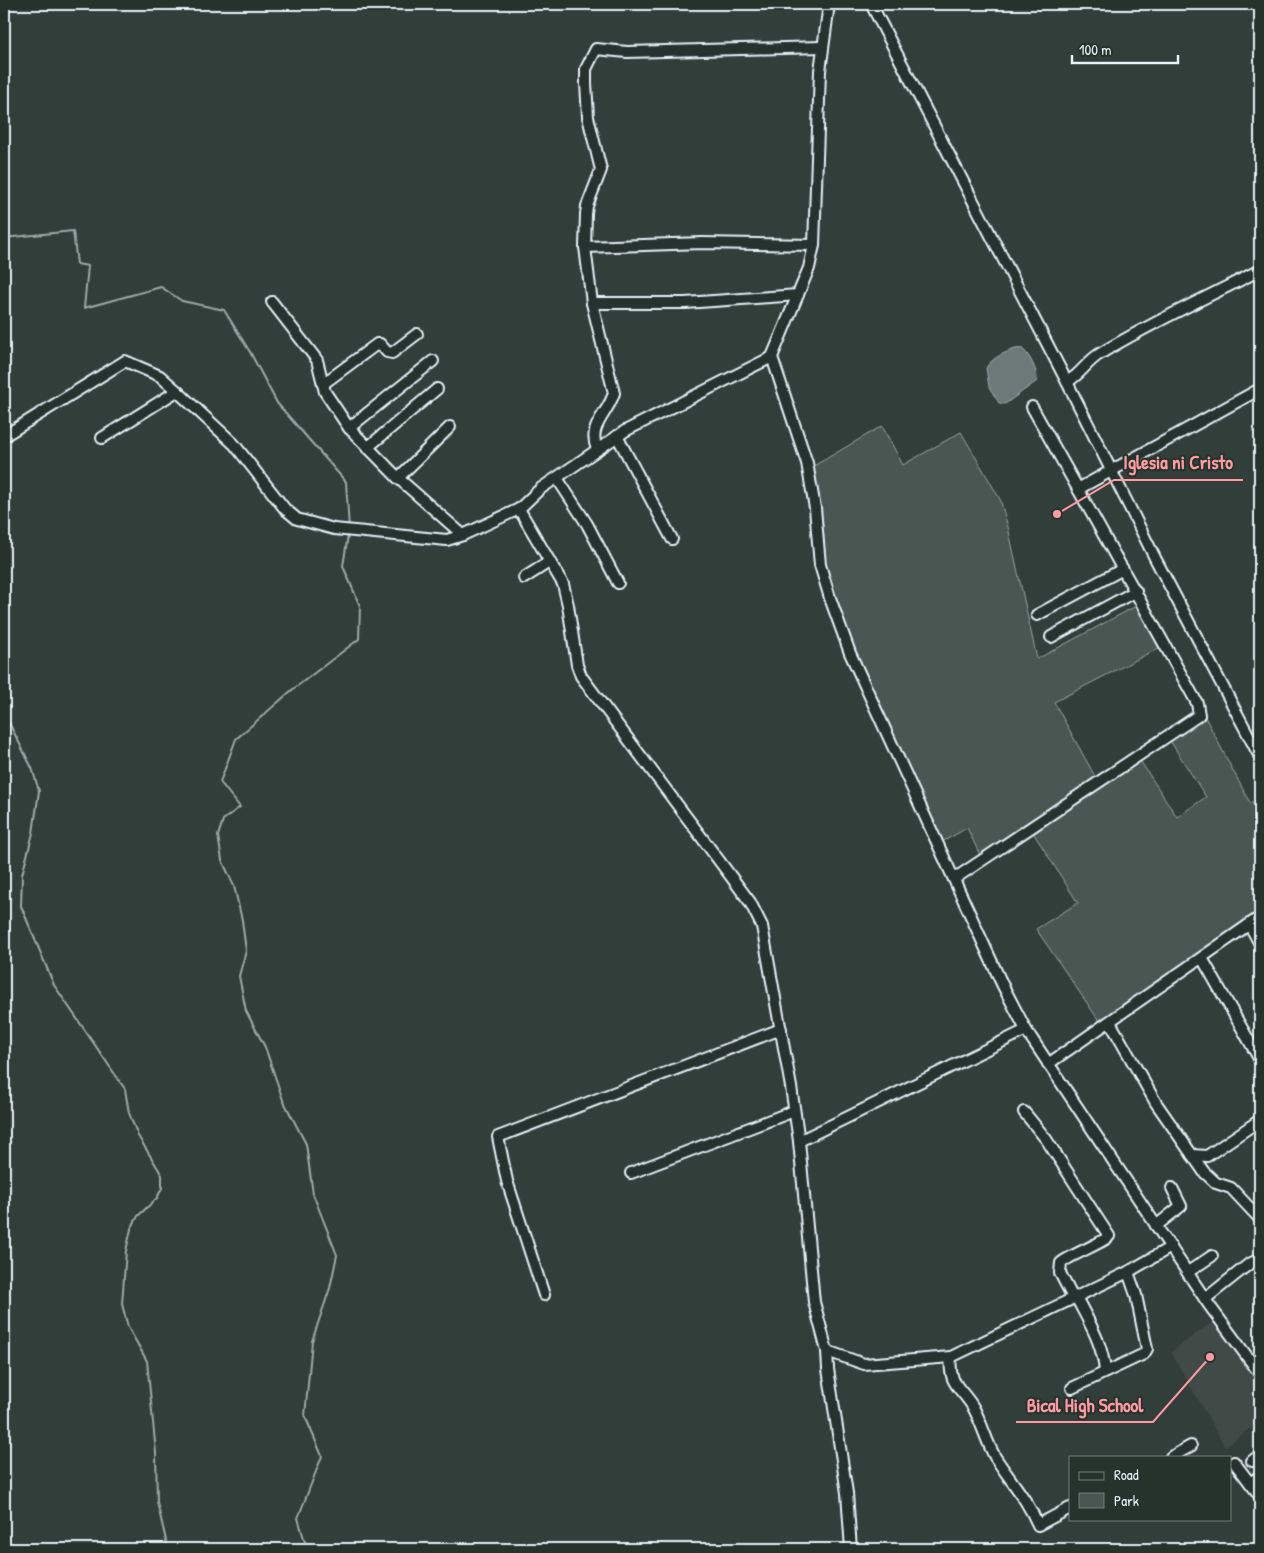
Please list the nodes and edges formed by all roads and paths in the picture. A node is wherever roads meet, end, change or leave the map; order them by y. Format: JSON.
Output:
{"nodes":[{"id":1,"x":828,"y":4,"type":"edge"},
{"id":2,"x":871,"y":4,"type":"edge"},
{"id":3,"x":822,"y":47,"type":"junction"},
{"id":4,"x":814,"y":245,"type":"junction"},
{"id":5,"x":585,"y":247,"type":"junction"},
{"id":6,"x":1260,"y":270,"type":"edge"},
{"id":7,"x":798,"y":295,"type":"junction"},
{"id":8,"x":272,"y":302,"type":"dead end"},
{"id":9,"x":592,"y":303,"type":"junction"},
{"id":10,"x":417,"y":334,"type":"dead end"},
{"id":11,"x":772,"y":357,"type":"junction"},
{"id":12,"x":434,"y":361,"type":"dead end"},
{"id":13,"x":1067,"y":382,"type":"junction"},
{"id":14,"x":323,"y":384,"type":"junction"},
{"id":15,"x":437,"y":388,"type":"dead end"},
{"id":16,"x":1260,"y":389,"type":"edge"},
{"id":17,"x":177,"y":390,"type":"junction"},
{"id":18,"x":1032,"y":407,"type":"dead end"},
{"id":19,"x":450,"y":427,"type":"dead end"},
{"id":20,"x":350,"y":428,"type":"junction"},
{"id":21,"x":4,"y":436,"type":"edge"},
{"id":22,"x":617,"y":436,"type":"junction"},
{"id":23,"x":102,"y":438,"type":"dead end"},
{"id":24,"x":367,"y":448,"type":"junction"},
{"id":25,"x":597,"y":449,"type":"junction"},
{"id":26,"x":1112,"y":470,"type":"junction"},
{"id":27,"x":398,"y":478,"type":"junction"},
{"id":28,"x":557,"y":478,"type":"junction"},
{"id":29,"x":1078,"y":489,"type":"junction"},
{"id":30,"x":519,"y":509,"type":"junction"},
{"id":31,"x":463,"y":536,"type":"junction"},
{"id":32,"x":672,"y":539,"type":"dead end"},
{"id":33,"x":549,"y":562,"type":"junction"},
{"id":34,"x":1123,"y":569,"type":"junction"},
{"id":35,"x":524,"y":578,"type":"dead end"},
{"id":36,"x":618,"y":583,"type":"dead end"},
{"id":37,"x":1136,"y":591,"type":"junction"},
{"id":38,"x":1037,"y":615,"type":"dead end"},
{"id":39,"x":1051,"y":638,"type":"dead end"},
{"id":40,"x":1260,"y":757,"type":"edge"},
{"id":41,"x":954,"y":879,"type":"junction"},
{"id":42,"x":1260,"y":917,"type":"edge"},
{"id":43,"x":1249,"y":924,"type":"junction"},
{"id":44,"x":1260,"y":944,"type":"edge"},
{"id":45,"x":1202,"y":958,"type":"junction"},
{"id":46,"x":1110,"y":1022,"type":"junction"},
{"id":47,"x":781,"y":1029,"type":"junction"},
{"id":48,"x":1026,"y":1030,"type":"junction"},
{"id":49,"x":1260,"y":1060,"type":"edge"},
{"id":50,"x":1048,"y":1064,"type":"junction"},
{"id":51,"x":794,"y":1111,"type":"junction"},
{"id":52,"x":1024,"y":1112,"type":"dead end"},
{"id":53,"x":1260,"y":1120,"type":"edge"},
{"id":54,"x":799,"y":1141,"type":"junction"},
{"id":55,"x":1192,"y":1155,"type":"junction"},
{"id":56,"x":631,"y":1173,"type":"dead end"},
{"id":57,"x":1172,"y":1188,"type":"dead end"},
{"id":58,"x":1260,"y":1219,"type":"edge"},
{"id":59,"x":1156,"y":1226,"type":"junction"},
{"id":60,"x":1171,"y":1247,"type":"junction"},
{"id":61,"x":1212,"y":1256,"type":"dead end"},
{"id":62,"x":1260,"y":1259,"type":"edge"},
{"id":63,"x":1128,"y":1272,"type":"junction"},
{"id":64,"x":1188,"y":1272,"type":"junction"},
{"id":65,"x":544,"y":1295,"type":"dead end"},
{"id":66,"x":1074,"y":1298,"type":"junction"},
{"id":67,"x":1205,"y":1299,"type":"junction"},
{"id":68,"x":827,"y":1351,"type":"junction"},
{"id":69,"x":951,"y":1357,"type":"junction"},
{"id":70,"x":1105,"y":1372,"type":"junction"},
{"id":71,"x":1260,"y":1374,"type":"edge"},
{"id":72,"x":1072,"y":1388,"type":"dead end"},
{"id":73,"x":1191,"y":1446,"type":"dead end"},
{"id":74,"x":1173,"y":1456,"type":"edge"},
{"id":75,"x":1234,"y":1462,"type":"dead end"},
{"id":76,"x":1260,"y":1476,"type":"edge"},
{"id":77,"x":1250,"y":1483,"type":"junction"},
{"id":78,"x":1260,"y":1496,"type":"edge"},
{"id":79,"x":1069,"y":1509,"type":"edge"},
{"id":80,"x":851,"y":1549,"type":"edge"}],
"edges":[{"from":1,"to":3,"type":"street"},
{"from":2,"to":13,"type":"street"},
{"from":3,"to":4,"type":"street"},
{"from":3,"to":5,"type":"street"},
{"from":4,"to":5,"type":"street"},
{"from":4,"to":7,"type":"street"},
{"from":5,"to":9,"type":"street"},
{"from":6,"to":13,"type":"street"},
{"from":7,"to":9,"type":"street"},
{"from":7,"to":11,"type":"street"},
{"from":8,"to":14,"type":"street"},
{"from":9,"to":25,"type":"street"},
{"from":10,"to":14,"type":"street"},
{"from":11,"to":22,"type":"street"},
{"from":11,"to":41,"type":"street"},
{"from":12,"to":20,"type":"street"},
{"from":13,"to":26,"type":"street"},
{"from":14,"to":20,"type":"street"},
{"from":15,"to":24,"type":"street"},
{"from":16,"to":26,"type":"street"},
{"from":17,"to":21,"type":"street"},
{"from":17,"to":23,"type":"street"},
{"from":17,"to":31,"type":"street"},
{"from":18,"to":29,"type":"street"},
{"from":19,"to":27,"type":"street"},
{"from":20,"to":24,"type":"street"},
{"from":22,"to":25,"type":"street"},
{"from":22,"to":32,"type":"street"},
{"from":24,"to":27,"type":"street"},
{"from":25,"to":28,"type":"street"},
{"from":26,"to":29,"type":"street"},
{"from":26,"to":40,"type":"street"},
{"from":27,"to":31,"type":"street"},
{"from":28,"to":30,"type":"street"},
{"from":28,"to":36,"type":"street"},
{"from":29,"to":34,"type":"street"},
{"from":30,"to":31,"type":"street"},
{"from":30,"to":33,"type":"street"},
{"from":33,"to":35,"type":"street"},
{"from":33,"to":47,"type":"street"},
{"from":34,"to":37,"type":"street"},
{"from":34,"to":38,"type":"street"},
{"from":37,"to":39,"type":"street"},
{"from":37,"to":41,"type":"street"},
{"from":41,"to":48,"type":"street"},
{"from":42,"to":43,"type":"street"},
{"from":43,"to":44,"type":"street"},
{"from":43,"to":45,"type":"street"},
{"from":45,"to":46,"type":"street"},
{"from":45,"to":49,"type":"street"},
{"from":46,"to":50,"type":"street"},
{"from":46,"to":55,"type":"street"},
{"from":47,"to":51,"type":"street"},
{"from":47,"to":65,"type":"street"},
{"from":48,"to":50,"type":"street"},
{"from":48,"to":54,"type":"street"},
{"from":50,"to":59,"type":"street"},
{"from":51,"to":54,"type":"street"},
{"from":51,"to":56,"type":"street"},
{"from":52,"to":66,"type":"street"},
{"from":53,"to":55,"type":"street"},
{"from":54,"to":68,"type":"street"},
{"from":55,"to":58,"type":"street"},
{"from":57,"to":59,"type":"street"},
{"from":59,"to":60,"type":"street"},
{"from":60,"to":63,"type":"street"},
{"from":60,"to":64,"type":"street"},
{"from":61,"to":64,"type":"street"},
{"from":62,"to":67,"type":"street"},
{"from":63,"to":66,"type":"street"},
{"from":63,"to":70,"type":"street"},
{"from":64,"to":67,"type":"street"},
{"from":66,"to":69,"type":"street"},
{"from":66,"to":70,"type":"street"},
{"from":67,"to":71,"type":"street"},
{"from":68,"to":69,"type":"street"},
{"from":68,"to":80,"type":"street"},
{"from":69,"to":79,"type":"street"},
{"from":70,"to":72,"type":"street"},
{"from":73,"to":74,"type":"street"},
{"from":75,"to":77,"type":"street"},
{"from":76,"to":77,"type":"street"},
{"from":77,"to":78,"type":"street"}]}
